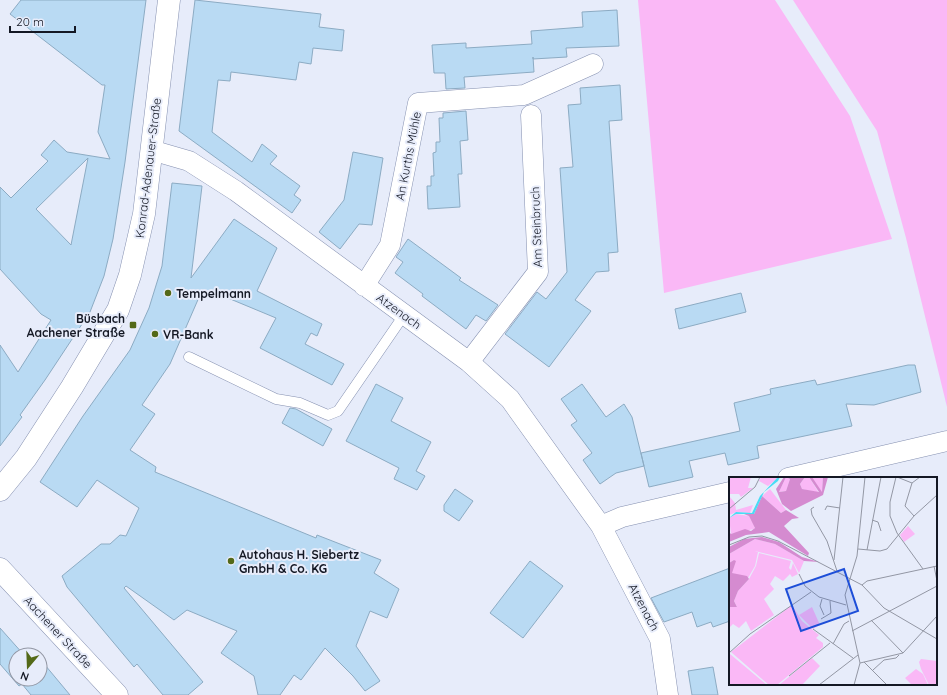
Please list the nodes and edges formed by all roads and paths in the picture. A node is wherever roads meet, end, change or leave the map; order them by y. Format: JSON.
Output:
{"nodes":[{"id":1,"x":169,"y":0,"type":"edge"},
{"id":2,"x":593,"y":64,"type":"dead end"},
{"id":3,"x":531,"y":115,"type":"dead end"},
{"id":4,"x":151,"y":150,"type":"junction"},
{"id":5,"x":364,"y":286,"type":"junction"},
{"id":6,"x":404,"y":315,"type":"junction"},
{"id":7,"x":189,"y":357,"type":"dead end"},
{"id":8,"x":468,"y":362,"type":"junction"},
{"id":9,"x":947,"y":441,"type":"edge"},
{"id":10,"x":792,"y":477,"type":"edge"},
{"id":11,"x":0,"y":490,"type":"edge"},
{"id":12,"x":729,"y":492,"type":"edge"},
{"id":13,"x":601,"y":526,"type":"junction"},
{"id":14,"x":0,"y":569,"type":"edge"},
{"id":15,"x":112,"y":693,"type":"edge"},
{"id":16,"x":668,"y":695,"type":"edge"}],
"edges":[{"from":1,"to":4,"type":"street","name":"Konrad-Adenauer-Straße"},
{"from":2,"to":5,"type":"street","name":"An Kurths Mühle"},
{"from":3,"to":8,"type":"street","name":"Am Steinbruch"},
{"from":4,"to":5,"type":"street","name":"Atzenach"},
{"from":4,"to":11,"type":"street","name":"Konrad-Adenauer-Straße"},
{"from":5,"to":6,"type":"street","name":"Atzenach"},
{"from":6,"to":7,"type":"lane"},
{"from":6,"to":8,"type":"street","name":"Atzenach"},
{"from":8,"to":13,"type":"street","name":"Atzenach"},
{"from":9,"to":10,"type":"street"},
{"from":12,"to":13,"type":"street"},
{"from":13,"to":16,"type":"street","name":"Atzenach"},
{"from":14,"to":15,"type":"street","name":"Aachener Straße"}]}
